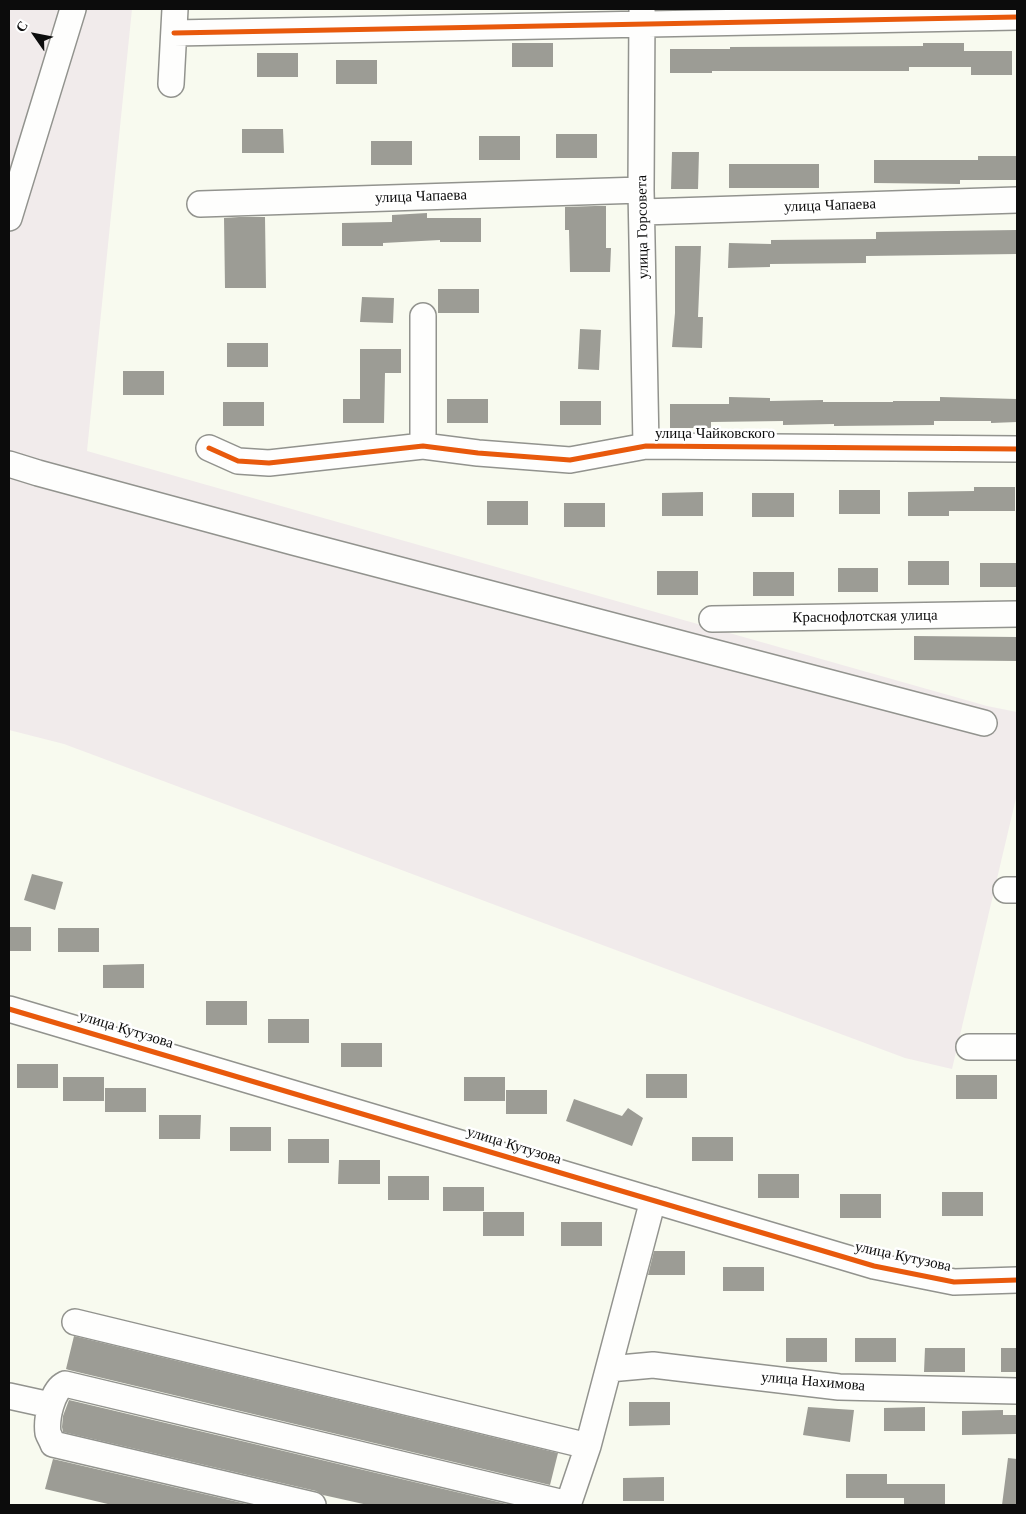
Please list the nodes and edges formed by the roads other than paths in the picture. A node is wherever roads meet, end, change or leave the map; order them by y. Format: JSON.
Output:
{"nodes":[{"id":1,"x":73,"y":9,"type":"edge"},
{"id":2,"x":643,"y":16,"type":"edge"},
{"id":3,"x":1017,"y":17,"type":"edge"},
{"id":4,"x":174,"y":21,"type":"edge"},
{"id":5,"x":171,"y":84,"type":"dead end"},
{"id":6,"x":1017,"y":200,"type":"edge"},
{"id":7,"x":642,"y":201,"type":"junction"},
{"id":8,"x":200,"y":204,"type":"dead end"},
{"id":9,"x":9,"y":218,"type":"edge"},
{"id":10,"x":423,"y":316,"type":"dead end"},
{"id":11,"x":423,"y":446,"type":"junction"},
{"id":12,"x":646,"y":446,"type":"junction"},
{"id":13,"x":209,"y":448,"type":"dead end"},
{"id":14,"x":1017,"y":449,"type":"edge"},
{"id":15,"x":9,"y":464,"type":"edge"},
{"id":16,"x":1017,"y":614,"type":"edge"},
{"id":17,"x":712,"y":620,"type":"dead end"},
{"id":18,"x":984,"y":723,"type":"dead end"},
{"id":19,"x":9,"y":1009,"type":"edge"},
{"id":20,"x":969,"y":1047,"type":"dead end"},
{"id":21,"x":1017,"y":1047,"type":"edge"},
{"id":22,"x":653,"y":1200,"type":"junction"},
{"id":23,"x":1017,"y":1280,"type":"edge"},
{"id":24,"x":75,"y":1322,"type":"dead end"},
{"id":25,"x":609,"y":1370,"type":"junction"},
{"id":26,"x":1017,"y":1391,"type":"edge"},
{"id":27,"x":9,"y":1396,"type":"edge"},
{"id":28,"x":50,"y":1405,"type":"junction"},
{"id":29,"x":588,"y":1446,"type":"junction"},
{"id":30,"x":313,"y":1505,"type":"edge"},
{"id":31,"x":568,"y":1505,"type":"edge"}],
"edges":[{"from":1,"to":9,"type":"street"},
{"from":2,"to":3,"type":"street"},
{"from":2,"to":4,"type":"street"},
{"from":2,"to":7,"type":"street","name":"улица Горсовета"},
{"from":4,"to":5,"type":"street"},
{"from":6,"to":7,"type":"street","name":"улица Чапаева"},
{"from":7,"to":8,"type":"street","name":"улица Чапаева"},
{"from":7,"to":12,"type":"street","name":"улица Горсовета"},
{"from":10,"to":11,"type":"street"},
{"from":11,"to":12,"type":"street","name":"улица Чайковского"},
{"from":11,"to":13,"type":"street","name":"улица Чайковского"},
{"from":12,"to":14,"type":"street","name":"улица Чайковского"},
{"from":15,"to":18,"type":"street"},
{"from":16,"to":17,"type":"street","name":"Краснофлотская улица"},
{"from":19,"to":22,"type":"street","name":"улица Кутузова"},
{"from":20,"to":21,"type":"street"},
{"from":22,"to":23,"type":"street","name":"улица Кутузова"},
{"from":22,"to":25,"type":"street"},
{"from":24,"to":29,"type":"street"},
{"from":25,"to":26,"type":"street","name":"улица Нахимова"},
{"from":25,"to":29,"type":"street"},
{"from":27,"to":28,"type":"street"},
{"from":28,"to":30,"type":"street"},
{"from":28,"to":31,"type":"street"},
{"from":29,"to":31,"type":"street"}]}
